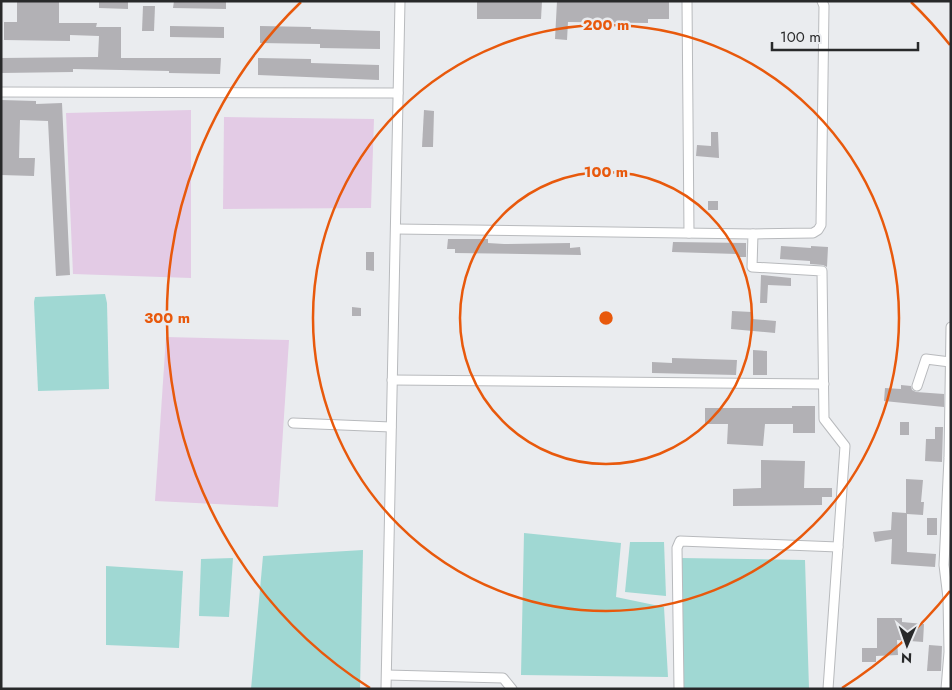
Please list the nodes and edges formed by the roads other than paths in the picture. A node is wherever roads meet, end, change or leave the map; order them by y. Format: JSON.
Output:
{"nodes":[{"id":1,"x":400,"y":1,"type":"edge"},
{"id":2,"x":687,"y":1,"type":"edge"},
{"id":3,"x":822,"y":1,"type":"edge"},
{"id":4,"x":1,"y":92,"type":"edge"},
{"id":5,"x":398,"y":92,"type":"junction"},
{"id":6,"x":396,"y":229,"type":"junction"},
{"id":7,"x":689,"y":233,"type":"junction"},
{"id":8,"x":753,"y":234,"type":"junction"},
{"id":9,"x":951,"y":327,"type":"edge"},
{"id":10,"x":950,"y":362,"type":"edge"},
{"id":11,"x":392,"y":380,"type":"junction"},
{"id":12,"x":824,"y":384,"type":"junction"},
{"id":13,"x":917,"y":386,"type":"dead end"},
{"id":14,"x":293,"y":423,"type":"dead end"},
{"id":15,"x":391,"y":427,"type":"junction"},
{"id":16,"x":838,"y":547,"type":"junction"},
{"id":17,"x":386,"y":675,"type":"junction"},
{"id":18,"x":386,"y":689,"type":"edge"},
{"id":19,"x":512,"y":689,"type":"edge"},
{"id":20,"x":679,"y":689,"type":"edge"},
{"id":21,"x":828,"y":689,"type":"edge"},
{"id":22,"x":946,"y":689,"type":"edge"}],
"edges":[{"from":1,"to":5,"type":"street"},
{"from":2,"to":7,"type":"street"},
{"from":3,"to":8,"type":"street"},
{"from":4,"to":5,"type":"street"},
{"from":5,"to":6,"type":"street"},
{"from":6,"to":7,"type":"street"},
{"from":6,"to":11,"type":"street"},
{"from":7,"to":8,"type":"street"},
{"from":8,"to":12,"type":"street"},
{"from":9,"to":10,"type":"street"},
{"from":10,"to":13,"type":"street"},
{"from":10,"to":22,"type":"street"},
{"from":11,"to":12,"type":"street"},
{"from":11,"to":15,"type":"street"},
{"from":12,"to":16,"type":"street"},
{"from":14,"to":15,"type":"street"},
{"from":15,"to":17,"type":"street"},
{"from":16,"to":20,"type":"street"},
{"from":16,"to":21,"type":"street"},
{"from":17,"to":18,"type":"street"},
{"from":17,"to":19,"type":"street"}]}
